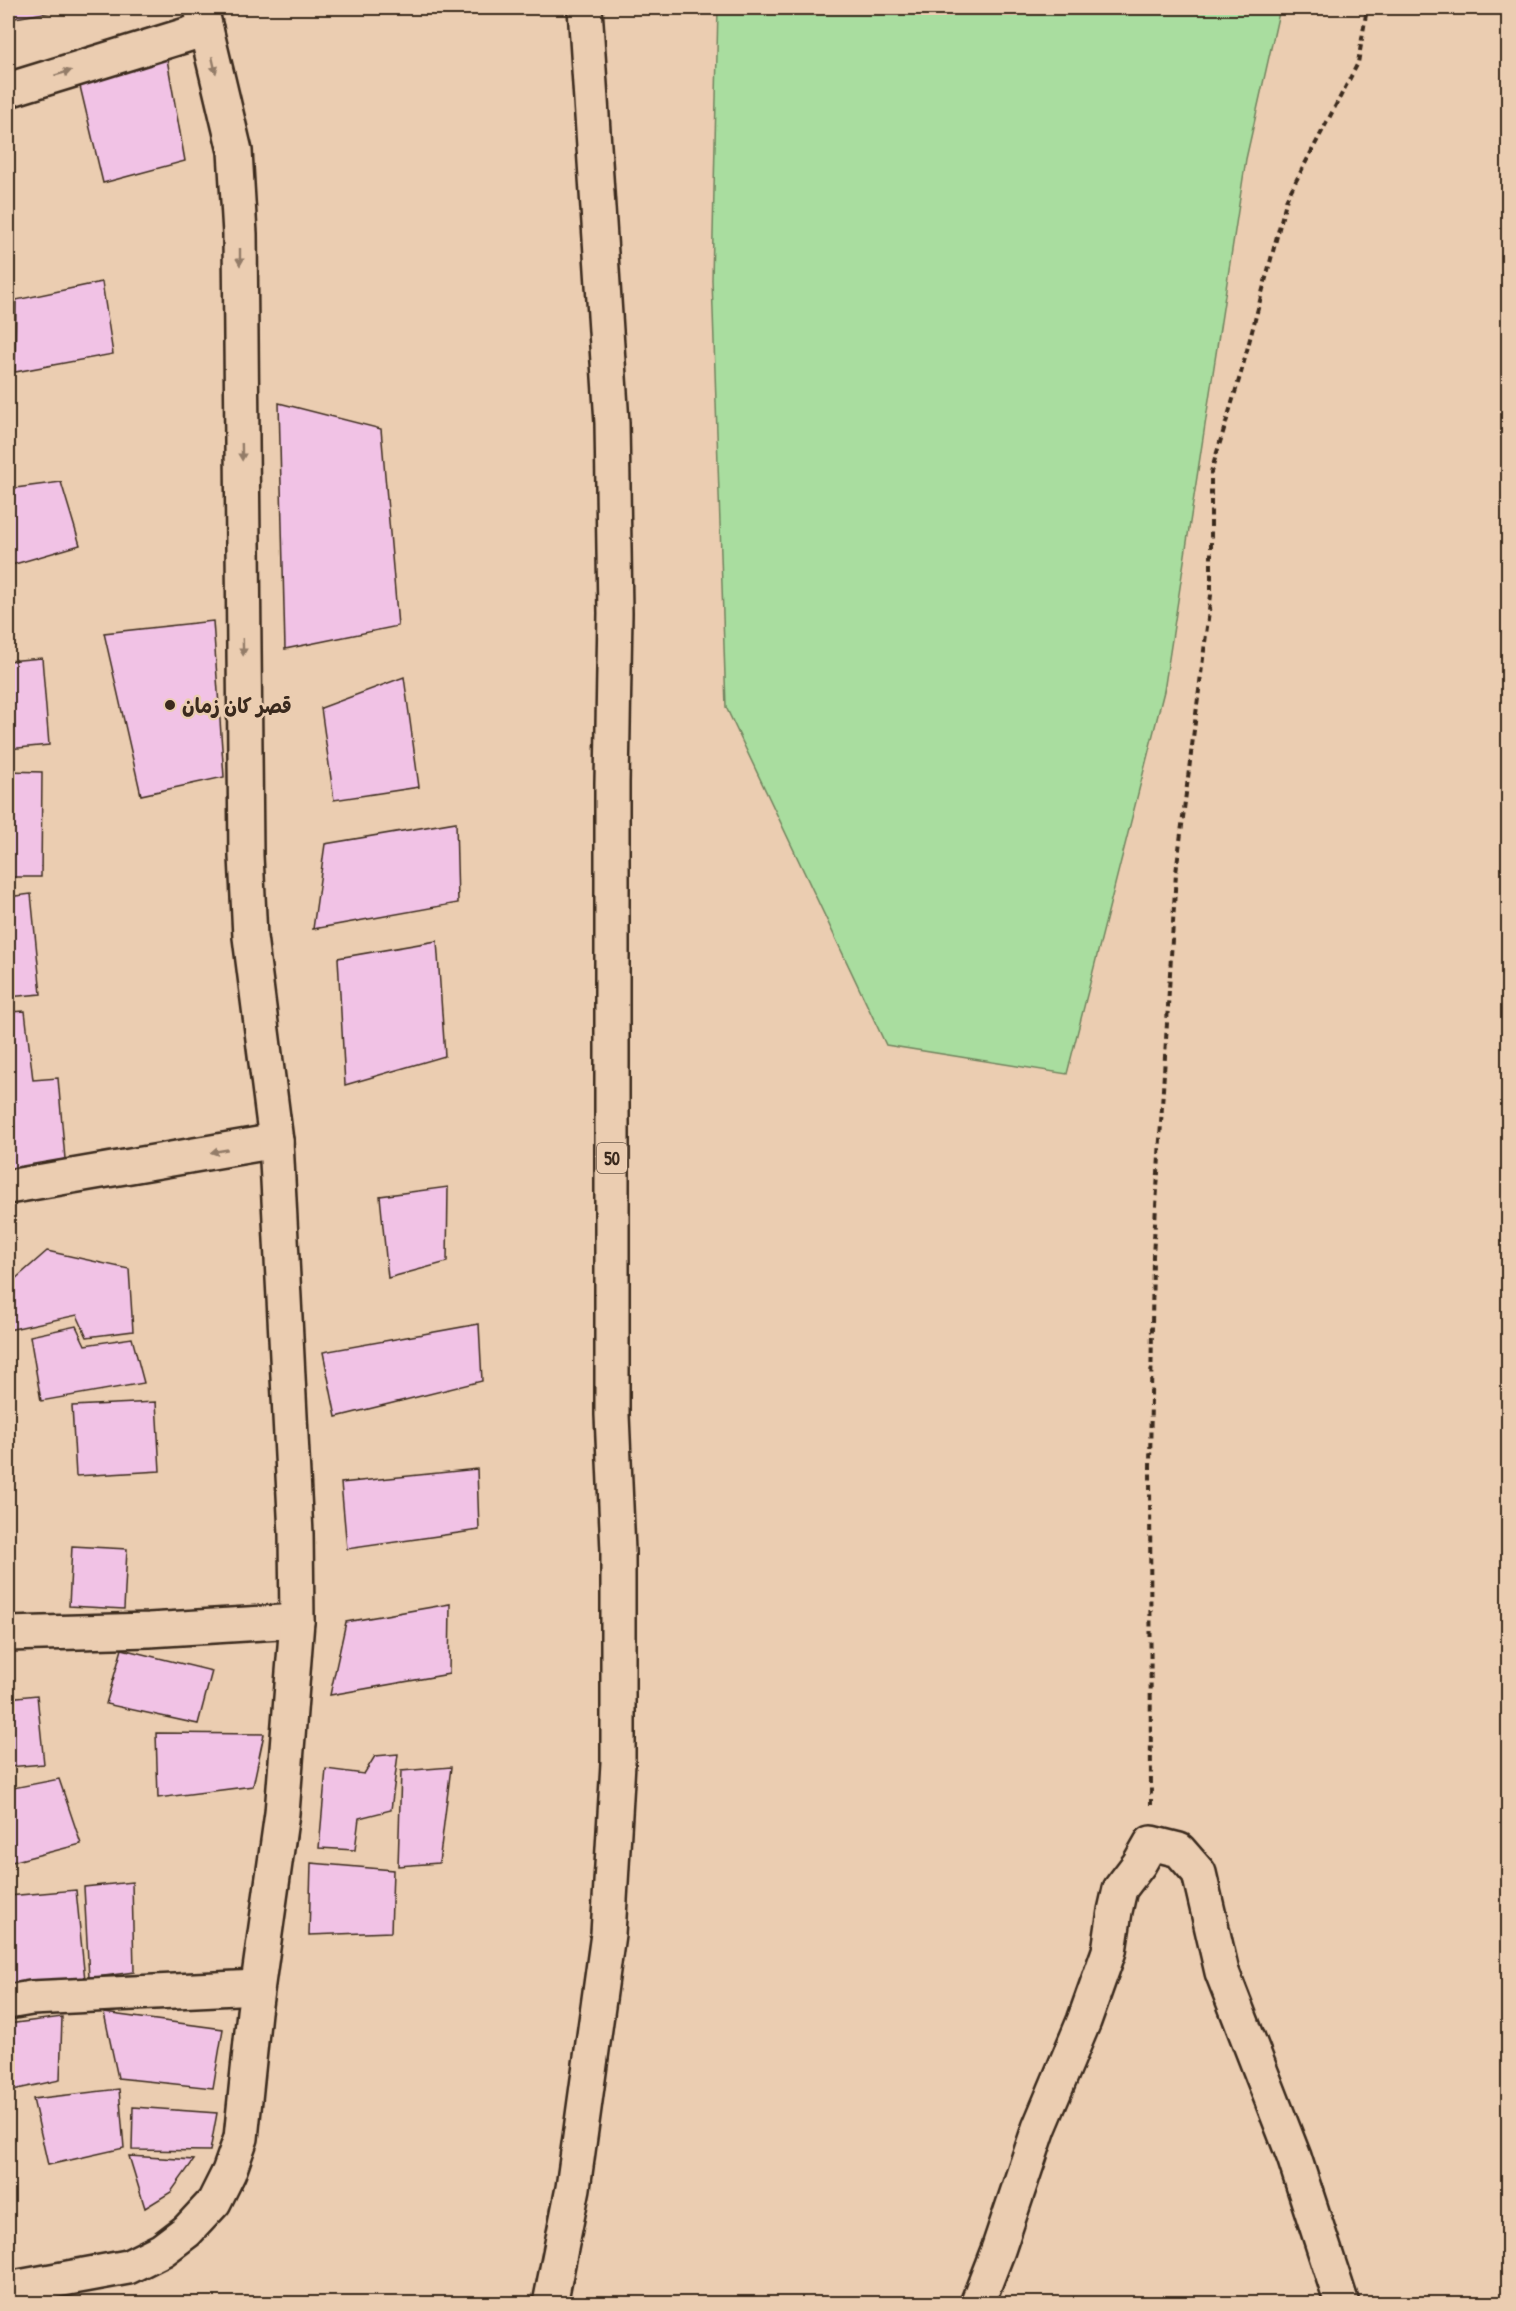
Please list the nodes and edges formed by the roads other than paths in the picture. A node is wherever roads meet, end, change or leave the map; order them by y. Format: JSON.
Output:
{"nodes":[{"id":1,"x":585,"y":8,"type":"edge"},
{"id":2,"x":203,"y":18,"type":"edge"},
{"id":3,"x":8,"y":90,"type":"edge"},
{"id":4,"x":276,"y":1141,"type":"junction"},
{"id":5,"x":8,"y":1187,"type":"edge"},
{"id":6,"x":297,"y":1621,"type":"junction"},
{"id":7,"x":8,"y":1634,"type":"edge"},
{"id":8,"x":257,"y":1987,"type":"junction"},
{"id":9,"x":8,"y":2002,"type":"edge"},
{"id":10,"x":8,"y":2289,"type":"edge"},
{"id":11,"x":550,"y":2304,"type":"edge"},
{"id":12,"x":977,"y":2304,"type":"edge"},
{"id":13,"x":1342,"y":2304,"type":"edge"}],
"edges":[{"from":1,"to":11,"type":"street","number":"50"},
{"from":3,"to":2,"type":"street","one_way":true},
{"from":2,"to":4,"type":"street","one_way":true},
{"from":4,"to":5,"type":"street","one_way":true},
{"from":4,"to":6,"type":"street"},
{"from":6,"to":7,"type":"street"},
{"from":6,"to":8,"type":"street"},
{"from":8,"to":9,"type":"street"},
{"from":8,"to":10,"type":"street"},
{"from":12,"to":13,"type":"street"}]}
